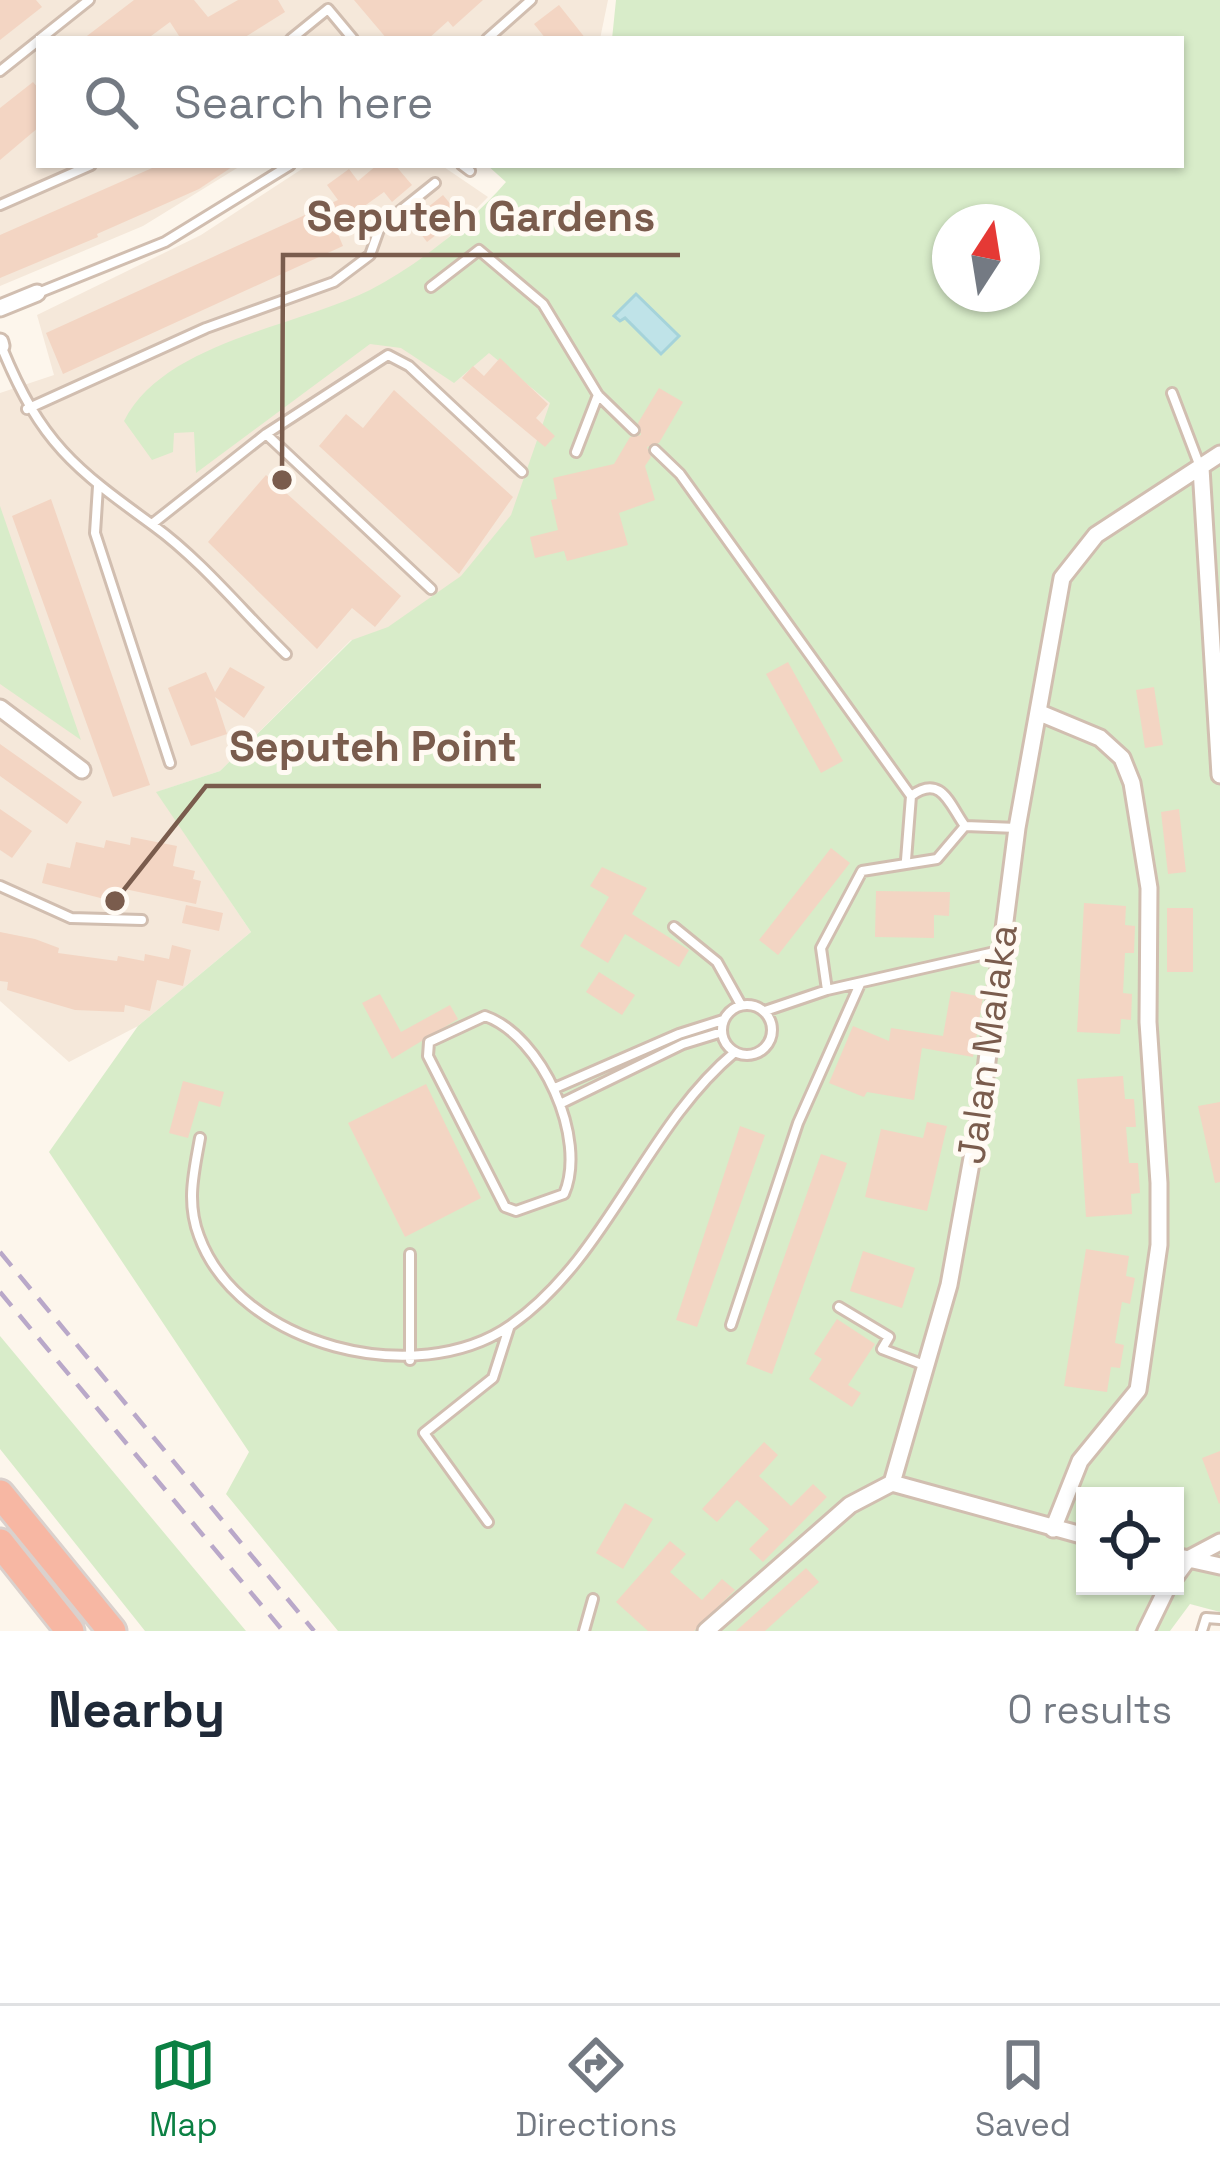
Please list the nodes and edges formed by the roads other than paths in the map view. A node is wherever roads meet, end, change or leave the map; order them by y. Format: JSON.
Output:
{"nodes":[{"id":1,"x":89,"y":0,"type":"edge"},
{"id":2,"x":320,"y":0,"type":"edge"},
{"id":3,"x":525,"y":2,"type":"edge"},
{"id":4,"x":328,"y":9,"type":"junction"},
{"id":5,"x":45,"y":36,"type":"edge"},
{"id":6,"x":295,"y":36,"type":"edge"},
{"id":7,"x":350,"y":36,"type":"edge"},
{"id":8,"x":490,"y":36,"type":"edge"},
{"id":9,"x":36,"y":43,"type":"edge"},
{"id":10,"x":0,"y":71,"type":"edge"},
{"id":11,"x":84,"y":168,"type":"edge"},
{"id":12,"x":285,"y":168,"type":"edge"},
{"id":13,"x":435,"y":183,"type":"dead end"},
{"id":14,"x":0,"y":205,"type":"edge"},
{"id":15,"x":431,"y":287,"type":"dead end"},
{"id":16,"x":37,"y":293,"type":"joint"},
{"id":17,"x":0,"y":308,"type":"edge"},
{"id":18,"x":1,"y":344,"type":"edge"},
{"id":19,"x":1172,"y":393,"type":"dead end"},
{"id":20,"x":598,"y":395,"type":"junction"},
{"id":21,"x":27,"y":409,"type":"junction"},
{"id":22,"x":634,"y":430,"type":"dead end"},
{"id":23,"x":266,"y":434,"type":"junction"},
{"id":24,"x":655,"y":450,"type":"dead end"},
{"id":25,"x":575,"y":452,"type":"dead end"},
{"id":26,"x":1220,"y":455,"type":"edge"},
{"id":27,"x":1201,"y":468,"type":"junction"},
{"id":28,"x":522,"y":472,"type":"dead end"},
{"id":29,"x":98,"y":486,"type":"junction"},
{"id":30,"x":1212,"y":518,"type":"edge"},
{"id":31,"x":152,"y":524,"type":"junction"},
{"id":32,"x":431,"y":589,"type":"dead end"},
{"id":33,"x":286,"y":654,"type":"dead end"},
{"id":34,"x":0,"y":708,"type":"edge"},
{"id":35,"x":1040,"y":713,"type":"junction"},
{"id":36,"x":170,"y":763,"type":"dead end"},
{"id":37,"x":82,"y":770,"type":"dead end"},
{"id":38,"x":1220,"y":775,"type":"edge"},
{"id":39,"x":911,"y":796,"type":"junction"},
{"id":40,"x":964,"y":826,"type":"junction"},
{"id":41,"x":1017,"y":828,"type":"junction"},
{"id":42,"x":906,"y":860,"type":"junction"},
{"id":43,"x":0,"y":886,"type":"edge"},
{"id":44,"x":142,"y":920,"type":"dead end"},
{"id":45,"x":674,"y":927,"type":"dead end"},
{"id":46,"x":999,"y":951,"type":"junction"},
{"id":47,"x":860,"y":984,"type":"junction"},
{"id":48,"x":827,"y":990,"type":"junction"},
{"id":49,"x":741,"y":1005,"type":"junction"},
{"id":50,"x":765,"y":1011,"type":"junction"},
{"id":51,"x":723,"y":1020,"type":"junction"},
{"id":52,"x":722,"y":1033,"type":"junction"},
{"id":53,"x":735,"y":1052,"type":"junction"},
{"id":54,"x":555,"y":1088,"type":"junction"},
{"id":55,"x":562,"y":1102,"type":"junction"},
{"id":56,"x":200,"y":1138,"type":"dead end"},
{"id":57,"x":410,"y":1254,"type":"dead end"},
{"id":58,"x":839,"y":1306,"type":"dead end"},
{"id":59,"x":730,"y":1325,"type":"dead end"},
{"id":60,"x":509,"y":1327,"type":"junction"},
{"id":61,"x":410,"y":1360,"type":"junction"},
{"id":62,"x":926,"y":1366,"type":"junction"},
{"id":63,"x":892,"y":1483,"type":"junction"},
{"id":64,"x":0,"y":1495,"type":"edge"},
{"id":65,"x":488,"y":1522,"type":"dead end"},
{"id":66,"x":1053,"y":1529,"type":"junction"},
{"id":67,"x":1076,"y":1534,"type":"edge"},
{"id":68,"x":1220,"y":1542,"type":"edge"},
{"id":69,"x":0,"y":1543,"type":"edge"},
{"id":70,"x":1184,"y":1556,"type":"edge"},
{"id":71,"x":1184,"y":1557,"type":"edge"},
{"id":72,"x":1220,"y":1566,"type":"edge"},
{"id":73,"x":0,"y":1572,"type":"edge"},
{"id":74,"x":1164,"y":1595,"type":"edge"},
{"id":75,"x":593,"y":1599,"type":"dead end"},
{"id":76,"x":1220,"y":1619,"type":"edge"},
{"id":77,"x":46,"y":1631,"type":"edge"},
{"id":78,"x":70,"y":1631,"type":"edge"},
{"id":79,"x":111,"y":1631,"type":"edge"},
{"id":80,"x":584,"y":1631,"type":"edge"},
{"id":81,"x":706,"y":1631,"type":"edge"},
{"id":82,"x":1146,"y":1631,"type":"edge"},
{"id":83,"x":1202,"y":1631,"type":"edge"}],
"edges":[{"from":1,"to":5,"type":"lane"},
{"from":2,"to":4,"type":"lane"},
{"from":3,"to":8,"type":"lane"},
{"from":4,"to":6,"type":"lane"},
{"from":4,"to":7,"type":"lane"},
{"from":9,"to":10,"type":"lane"},
{"from":11,"to":14,"type":"lane"},
{"from":12,"to":16,"type":"lane"},
{"from":13,"to":21,"type":"lane"},
{"from":15,"to":20,"type":"lane"},
{"from":16,"to":17,"type":"street"},
{"from":18,"to":21,"type":"lane"},
{"from":19,"to":27,"type":"lane"},
{"from":20,"to":22,"type":"lane"},
{"from":20,"to":25,"type":"lane"},
{"from":21,"to":29,"type":"lane"},
{"from":23,"to":28,"type":"lane"},
{"from":23,"to":31,"type":"lane"},
{"from":23,"to":32,"type":"lane"},
{"from":24,"to":39,"type":"lane"},
{"from":26,"to":27,"type":"street","name":"Jalan Malaka"},
{"from":27,"to":30,"type":"street"},
{"from":27,"to":35,"type":"street","name":"Jalan Malaka"},
{"from":29,"to":31,"type":"lane"},
{"from":29,"to":36,"type":"lane"},
{"from":30,"to":38,"type":"street"},
{"from":31,"to":33,"type":"lane"},
{"from":34,"to":37,"type":"street"},
{"from":35,"to":41,"type":"street","name":"Jalan Malaka"},
{"from":35,"to":66,"type":"street"},
{"from":39,"to":40,"type":"lane"},
{"from":39,"to":42,"type":"lane"},
{"from":40,"to":41,"type":"lane"},
{"from":40,"to":42,"type":"lane"},
{"from":41,"to":46,"type":"street","name":"Jalan Malaka"},
{"from":42,"to":48,"type":"lane"},
{"from":43,"to":44,"type":"lane"},
{"from":45,"to":49,"type":"lane"},
{"from":46,"to":47,"type":"lane"},
{"from":46,"to":62,"type":"street","name":"Jalan Malaka"},
{"from":47,"to":48,"type":"lane"},
{"from":47,"to":59,"type":"lane"},
{"from":48,"to":50,"type":"lane"},
{"from":49,"to":50,"type":"lane"},
{"from":49,"to":51,"type":"lane"},
{"from":50,"to":53,"type":"lane"},
{"from":51,"to":52,"type":"lane"},
{"from":51,"to":54,"type":"lane"},
{"from":52,"to":53,"type":"lane"},
{"from":52,"to":55,"type":"lane"},
{"from":53,"to":60,"type":"lane"},
{"from":54,"to":55,"type":"lane"},
{"from":54,"to":55,"type":"lane"},
{"from":56,"to":61,"type":"lane"},
{"from":57,"to":61,"type":"lane"},
{"from":58,"to":62,"type":"lane"},
{"from":60,"to":61,"type":"lane"},
{"from":60,"to":65,"type":"lane"},
{"from":62,"to":63,"type":"street","name":"Jalan Malaka"},
{"from":63,"to":66,"type":"street"},
{"from":63,"to":81,"type":"street"},
{"from":64,"to":79,"type":"highway"},
{"from":66,"to":67,"type":"street"},
{"from":68,"to":70,"type":"street"},
{"from":69,"to":78,"type":"highway"},
{"from":71,"to":72,"type":"street"},
{"from":73,"to":77,"type":"highway"},
{"from":74,"to":82,"type":"street"},
{"from":75,"to":80,"type":"lane"},
{"from":76,"to":83,"type":"lane"}]}
